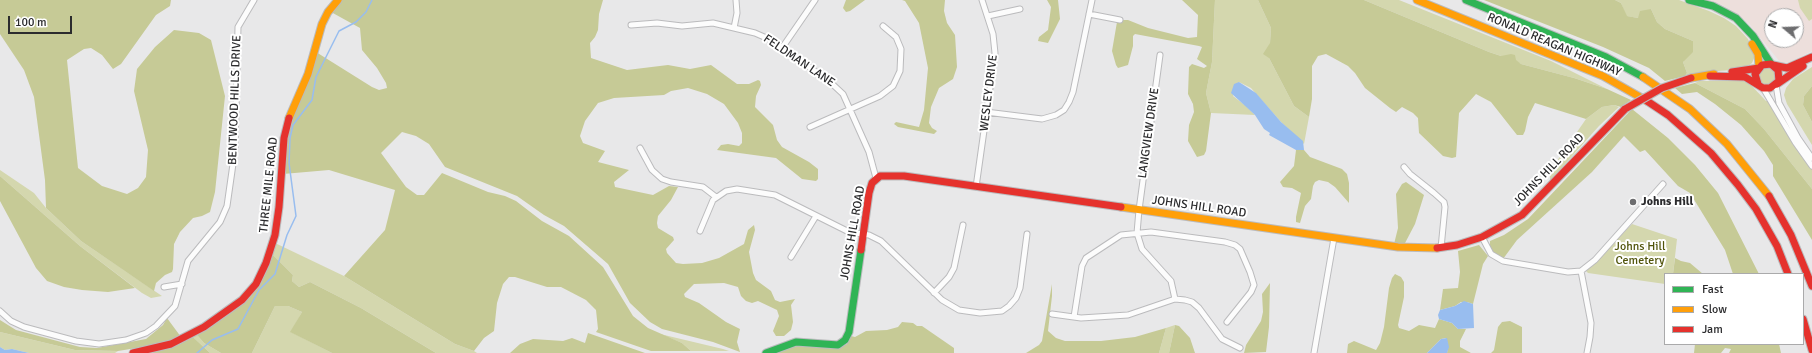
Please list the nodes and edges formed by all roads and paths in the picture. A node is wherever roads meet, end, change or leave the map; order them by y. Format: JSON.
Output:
{"nodes":[{"id":1,"x":254,"y":0,"type":"edge"},
{"id":2,"x":338,"y":0,"type":"edge"},
{"id":3,"x":736,"y":0,"type":"edge"},
{"id":4,"x":815,"y":0,"type":"edge"},
{"id":5,"x":982,"y":0,"type":"edge"},
{"id":6,"x":1092,"y":0,"type":"edge"},
{"id":7,"x":1417,"y":0,"type":"edge"},
{"id":8,"x":1466,"y":0,"type":"edge"},
{"id":9,"x":1689,"y":0,"type":"edge"},
{"id":10,"x":1703,"y":5,"type":"junction"},
{"id":11,"x":1020,"y":9,"type":"dead end"},
{"id":12,"x":1089,"y":14,"type":"junction"},
{"id":13,"x":988,"y":16,"type":"junction"},
{"id":14,"x":1120,"y":20,"type":"dead end"},
{"id":15,"x":631,"y":25,"type":"dead end"},
{"id":16,"x":883,"y":26,"type":"dead end"},
{"id":17,"x":734,"y":28,"type":"junction"},
{"id":18,"x":782,"y":48,"type":"junction"},
{"id":19,"x":1160,"y":55,"type":"dead end"},
{"id":20,"x":1812,"y":56,"type":"edge"},
{"id":21,"x":1812,"y":61,"type":"edge"},
{"id":22,"x":1771,"y":64,"type":"junction"},
{"id":23,"x":1759,"y":67,"type":"junction"},
{"id":24,"x":1710,"y":76,"type":"junction"},
{"id":25,"x":1776,"y":85,"type":"junction"},
{"id":26,"x":1760,"y":86,"type":"junction"},
{"id":27,"x":851,"y":109,"type":"junction"},
{"id":28,"x":986,"y":112,"type":"junction"},
{"id":29,"x":810,"y":127,"type":"dead end"},
{"id":30,"x":640,"y":148,"type":"dead end"},
{"id":31,"x":1812,"y":158,"type":"edge"},
{"id":32,"x":1812,"y":166,"type":"edge"},
{"id":33,"x":1404,"y":167,"type":"dead end"},
{"id":34,"x":876,"y":178,"type":"junction"},
{"id":35,"x":1663,"y":184,"type":"dead end"},
{"id":36,"x":976,"y":187,"type":"junction"},
{"id":37,"x":716,"y":197,"type":"junction"},
{"id":38,"x":1139,"y":210,"type":"junction"},
{"id":39,"x":816,"y":216,"type":"junction"},
{"id":40,"x":963,"y":225,"type":"dead end"},
{"id":41,"x":700,"y":230,"type":"dead end"},
{"id":42,"x":1137,"y":233,"type":"junction"},
{"id":43,"x":864,"y":234,"type":"junction"},
{"id":44,"x":1027,"y":234,"type":"dead end"},
{"id":45,"x":1482,"y":237,"type":"junction"},
{"id":46,"x":1334,"y":238,"type":"junction"},
{"id":47,"x":1441,"y":248,"type":"junction"},
{"id":48,"x":791,"y":257,"type":"dead end"},
{"id":49,"x":1580,"y":271,"type":"junction"},
{"id":50,"x":1788,"y":273,"type":"edge"},
{"id":51,"x":182,"y":284,"type":"junction"},
{"id":52,"x":1812,"y":286,"type":"edge"},
{"id":53,"x":164,"y":287,"type":"dead end"},
{"id":54,"x":934,"y":293,"type":"junction"},
{"id":55,"x":1175,"y":299,"type":"junction"},
{"id":56,"x":0,"y":311,"type":"edge"},
{"id":57,"x":1052,"y":314,"type":"dead end"},
{"id":58,"x":1074,"y":317,"type":"junction"},
{"id":59,"x":1227,"y":322,"type":"dead end"},
{"id":60,"x":1804,"y":322,"type":"edge"},
{"id":61,"x":1240,"y":348,"type":"dead end"},
{"id":62,"x":1812,"y":350,"type":"edge"},
{"id":63,"x":133,"y":353,"type":"edge"},
{"id":64,"x":766,"y":353,"type":"edge"},
{"id":65,"x":1314,"y":353,"type":"edge"},
{"id":66,"x":1587,"y":353,"type":"edge"}],
"edges":[{"from":1,"to":51,"type":"street","name":"BENTWOOD HILLS DRIVE"},
{"from":2,"to":63,"type":"main road","name":"THREE MILE ROAD"},
{"from":3,"to":17,"type":"street"},
{"from":4,"to":18,"type":"street"},
{"from":5,"to":13,"type":"street","name":"WESLEY DRIVE"},
{"from":6,"to":12,"type":"street"},
{"from":7,"to":50,"type":"main road","name":"RONALD REAGAN HIGHWAY"},
{"from":8,"to":52,"type":"main road","name":"RONALD REAGAN HIGHWAY"},
{"from":9,"to":10,"type":"main road"},
{"from":10,"to":22,"type":"main road"},
{"from":10,"to":23,"type":"main road"},
{"from":11,"to":13,"type":"street"},
{"from":12,"to":14,"type":"street"},
{"from":12,"to":28,"type":"street"},
{"from":13,"to":28,"type":"street","name":"WESLEY DRIVE"},
{"from":15,"to":17,"type":"street","name":"FELDMAN LANE"},
{"from":16,"to":27,"type":"street"},
{"from":17,"to":18,"type":"street","name":"FELDMAN LANE"},
{"from":18,"to":27,"type":"street","name":"FELDMAN LANE"},
{"from":19,"to":38,"type":"street","name":"LANGVIEW DRIVE"},
{"from":20,"to":22,"type":"main road"},
{"from":21,"to":25,"type":"main road"},
{"from":22,"to":23,"type":"main road"},
{"from":22,"to":25,"type":"main road"},
{"from":23,"to":24,"type":"main road","name":"JOHNS HILL ROAD"},
{"from":23,"to":26,"type":"main road"},
{"from":24,"to":26,"type":"main road","name":"JOHNS HILL ROAD"},
{"from":24,"to":45,"type":"main road","name":"JOHNS HILL ROAD","bridge":true},
{"from":25,"to":26,"type":"main road"},
{"from":25,"to":31,"type":"street"},
{"from":26,"to":32,"type":"street"},
{"from":27,"to":29,"type":"street"},
{"from":27,"to":34,"type":"street","name":"FELDMAN LANE"},
{"from":28,"to":36,"type":"street","name":"WESLEY DRIVE"},
{"from":30,"to":37,"type":"street"},
{"from":33,"to":47,"type":"street"},
{"from":34,"to":36,"type":"main road","name":"JOHNS HILL ROAD"},
{"from":34,"to":43,"type":"main road","name":"JOHNS HILL ROAD"},
{"from":35,"to":49,"type":"street"},
{"from":36,"to":38,"type":"main road","name":"JOHNS HILL ROAD"},
{"from":37,"to":39,"type":"street"},
{"from":37,"to":41,"type":"street"},
{"from":38,"to":42,"type":"street","name":"LANGVIEW DRIVE"},
{"from":38,"to":46,"type":"main road","name":"JOHNS HILL ROAD"},
{"from":39,"to":43,"type":"street"},
{"from":39,"to":48,"type":"street"},
{"from":40,"to":54,"type":"street"},
{"from":42,"to":55,"type":"street"},
{"from":42,"to":58,"type":"street"},
{"from":42,"to":59,"type":"street"},
{"from":43,"to":54,"type":"street"},
{"from":43,"to":64,"type":"main road","name":"JOHNS HILL ROAD"},
{"from":44,"to":54,"type":"street"},
{"from":45,"to":47,"type":"main road","name":"JOHNS HILL ROAD"},
{"from":45,"to":49,"type":"street"},
{"from":46,"to":47,"type":"main road","name":"JOHNS HILL ROAD"},
{"from":46,"to":65,"type":"street"},
{"from":49,"to":66,"type":"street"},
{"from":51,"to":53,"type":"street"},
{"from":51,"to":56,"type":"street","name":"BENTWOOD HILLS DRIVE"},
{"from":55,"to":58,"type":"street"},
{"from":55,"to":61,"type":"street"},
{"from":57,"to":58,"type":"street"},
{"from":60,"to":62,"type":"main road"}]}
